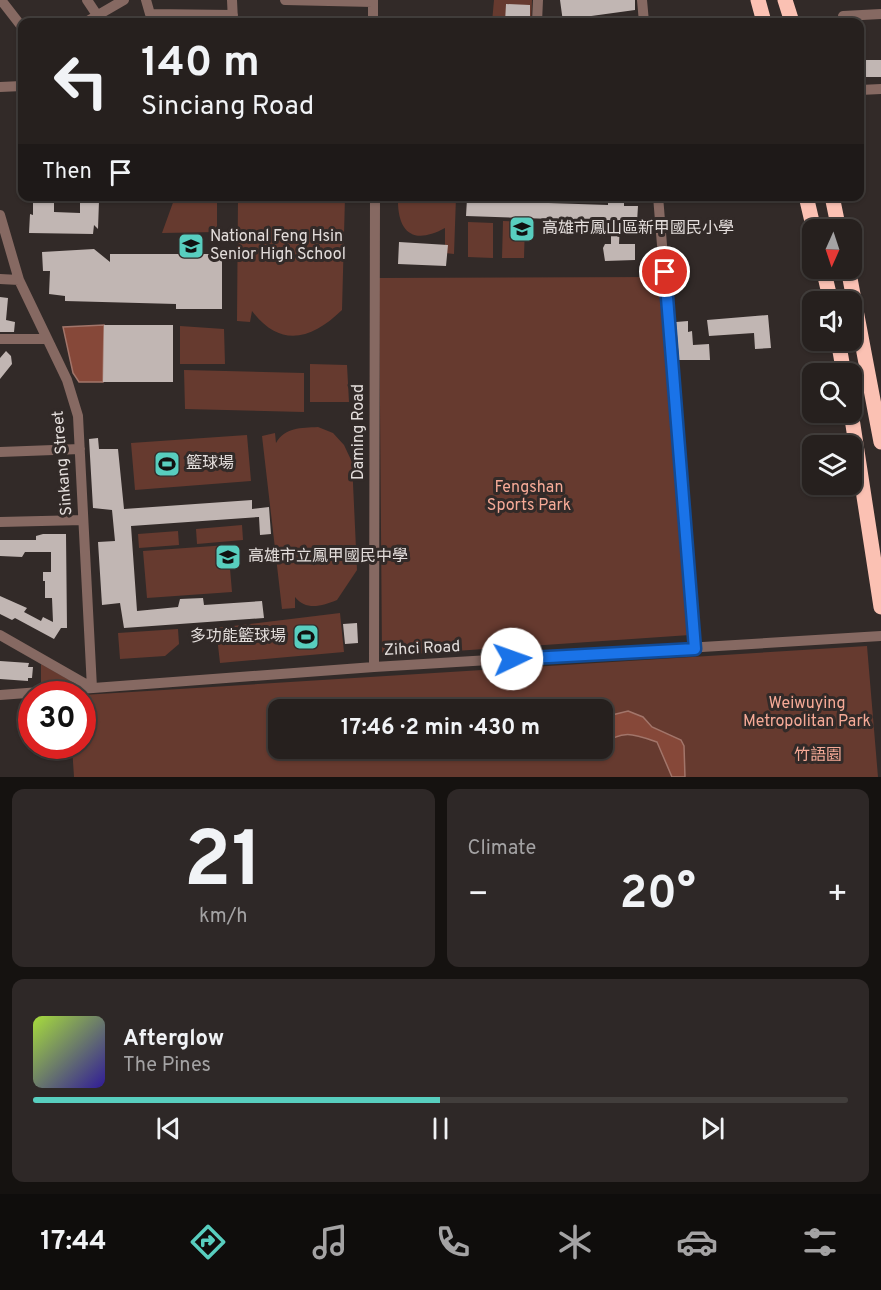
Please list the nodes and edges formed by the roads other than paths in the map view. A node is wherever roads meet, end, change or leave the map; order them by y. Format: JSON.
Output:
{"nodes":[{"id":1,"x":1,"y":0,"type":"edge"},
{"id":2,"x":87,"y":0,"type":"edge"},
{"id":3,"x":124,"y":0,"type":"edge"},
{"id":4,"x":146,"y":0,"type":"edge"},
{"id":5,"x":232,"y":0,"type":"edge"},
{"id":6,"x":285,"y":0,"type":"edge"},
{"id":7,"x":538,"y":0,"type":"edge"},
{"id":8,"x":642,"y":0,"type":"edge"},
{"id":9,"x":758,"y":0,"type":"edge"},
{"id":10,"x":785,"y":0,"type":"edge"},
{"id":11,"x":373,"y":1,"type":"edge"},
{"id":12,"x":881,"y":14,"type":"edge"},
{"id":13,"x":843,"y":16,"type":"dead end"},
{"id":14,"x":97,"y":18,"type":"edge"},
{"id":15,"x":99,"y":18,"type":"edge"},
{"id":16,"x":216,"y":18,"type":"edge"},
{"id":17,"x":233,"y":18,"type":"edge"},
{"id":18,"x":373,"y":18,"type":"edge"},
{"id":19,"x":537,"y":18,"type":"edge"},
{"id":20,"x":644,"y":18,"type":"edge"},
{"id":21,"x":763,"y":18,"type":"edge"},
{"id":22,"x":791,"y":18,"type":"edge"},
{"id":23,"x":18,"y":22,"type":"edge"},
{"id":24,"x":18,"y":86,"type":"edge"},
{"id":25,"x":0,"y":87,"type":"edge"},
{"id":26,"x":881,"y":89,"type":"edge"},
{"id":27,"x":864,"y":90,"type":"edge"},
{"id":28,"x":375,"y":201,"type":"edge"},
{"id":29,"x":658,"y":201,"type":"edge"},
{"id":30,"x":807,"y":201,"type":"edge"},
{"id":31,"x":833,"y":201,"type":"edge"},
{"id":32,"x":0,"y":215,"type":"edge"},
{"id":33,"x":811,"y":219,"type":"edge"},
{"id":34,"x":837,"y":219,"type":"edge"},
{"id":35,"x":0,"y":279,"type":"edge"},
{"id":36,"x":850,"y":279,"type":"edge"},
{"id":37,"x":18,"y":280,"type":"junction"},
{"id":38,"x":0,"y":339,"type":"edge"},
{"id":39,"x":47,"y":339,"type":"junction"},
{"id":40,"x":853,"y":423,"type":"edge"},
{"id":41,"x":881,"y":442,"type":"edge"},
{"id":42,"x":80,"y":449,"type":"junction"},
{"id":43,"x":0,"y":452,"type":"edge"},
{"id":44,"x":83,"y":520,"type":"junction"},
{"id":45,"x":0,"y":522,"type":"edge"},
{"id":46,"x":881,"y":607,"type":"edge"},
{"id":47,"x":0,"y":635,"type":"edge"},
{"id":48,"x":881,"y":636,"type":"edge"},
{"id":49,"x":695,"y":649,"type":"junction"},
{"id":50,"x":374,"y":667,"type":"junction"},
{"id":51,"x":80,"y":681,"type":"edge"},
{"id":52,"x":92,"y":681,"type":"edge"},
{"id":53,"x":96,"y":688,"type":"edge"},
{"id":54,"x":18,"y":693,"type":"edge"},
{"id":55,"x":0,"y":694,"type":"edge"}],
"edges":[{"from":1,"to":23,"type":"street"},
{"from":2,"to":14,"type":"street"},
{"from":3,"to":15,"type":"street"},
{"from":4,"to":16,"type":"street"},
{"from":5,"to":17,"type":"street"},
{"from":6,"to":11,"type":"street"},
{"from":7,"to":19,"type":"street"},
{"from":8,"to":20,"type":"street"},
{"from":9,"to":21,"type":"highway"},
{"from":10,"to":22,"type":"highway"},
{"from":11,"to":18,"type":"street"},
{"from":12,"to":13,"type":"street"},
{"from":24,"to":25,"type":"street"},
{"from":26,"to":27,"type":"street"},
{"from":28,"to":50,"type":"street","name":"Daming Road"},
{"from":29,"to":49,"type":"street"},
{"from":30,"to":33,"type":"highway"},
{"from":31,"to":34,"type":"highway"},
{"from":32,"to":37,"type":"street","name":"Sinkang Street"},
{"from":35,"to":37,"type":"street"},
{"from":36,"to":41,"type":"highway"},
{"from":37,"to":39,"type":"street","name":"Sinkang Street"},
{"from":38,"to":39,"type":"street"},
{"from":39,"to":42,"type":"street","name":"Sinkang Street"},
{"from":40,"to":46,"type":"highway"},
{"from":42,"to":43,"type":"street"},
{"from":42,"to":44,"type":"street","name":"Sinkang Street"},
{"from":44,"to":45,"type":"street"},
{"from":44,"to":52,"type":"street","name":"Sinkang Street"},
{"from":47,"to":51,"type":"street"},
{"from":48,"to":49,"type":"street","name":"Zihci Road"},
{"from":49,"to":50,"type":"street","name":"Zihci Road"},
{"from":50,"to":53,"type":"street","name":"Zihci Road"},
{"from":54,"to":55,"type":"street","name":"Zihci Road"}]}
